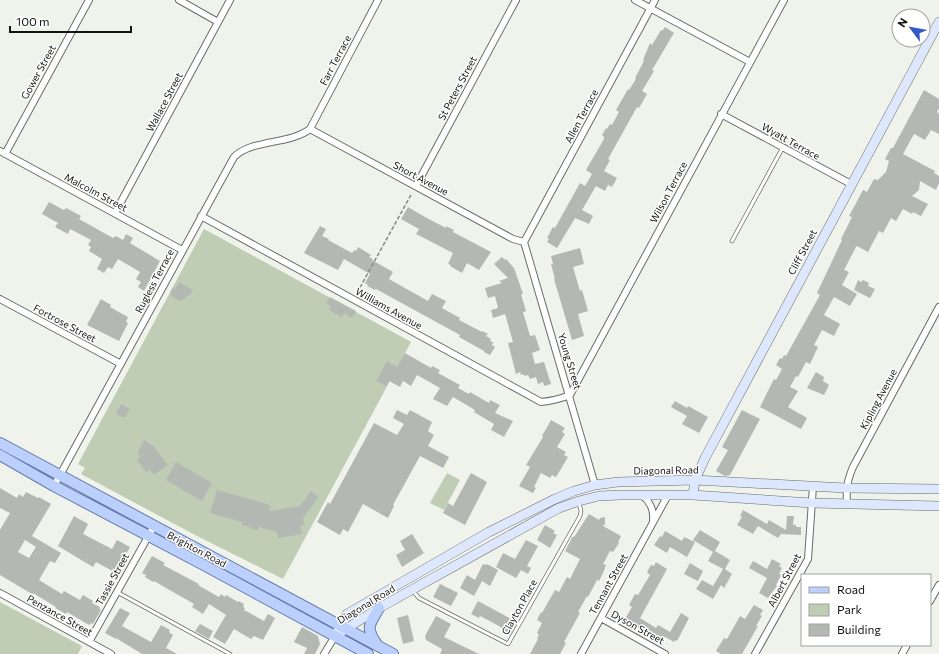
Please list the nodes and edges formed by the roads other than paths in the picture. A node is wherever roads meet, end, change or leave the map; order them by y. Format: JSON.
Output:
{"nodes":[{"id":1,"x":89,"y":0,"type":"edge"},
{"id":2,"x":179,"y":0,"type":"edge"},
{"id":3,"x":230,"y":0,"type":"edge"},
{"id":4,"x":378,"y":0,"type":"edge"},
{"id":5,"x":516,"y":0,"type":"edge"},
{"id":6,"x":635,"y":0,"type":"edge"},
{"id":7,"x":655,"y":0,"type":"edge"},
{"id":8,"x":784,"y":0,"type":"edge"},
{"id":9,"x":650,"y":9,"type":"junction"},
{"id":10,"x":218,"y":22,"type":"junction"},
{"id":11,"x":939,"y":22,"type":"edge"},
{"id":12,"x":750,"y":62,"type":"junction"},
{"id":13,"x":721,"y":114,"type":"junction"},
{"id":14,"x":310,"y":129,"type":"junction"},
{"id":15,"x":783,"y":147,"type":"junction"},
{"id":16,"x":2,"y":153,"type":"edge"},
{"id":17,"x":851,"y":184,"type":"junction"},
{"id":18,"x":416,"y":186,"type":"junction"},
{"id":19,"x":115,"y":213,"type":"junction"},
{"id":20,"x":201,"y":216,"type":"junction"},
{"id":21,"x":732,"y":241,"type":"dead end"},
{"id":22,"x":524,"y":242,"type":"junction"},
{"id":23,"x":182,"y":250,"type":"junction"},
{"id":24,"x":0,"y":299,"type":"edge"},
{"id":25,"x":939,"y":307,"type":"edge"},
{"id":26,"x":121,"y":364,"type":"junction"},
{"id":27,"x":570,"y":395,"type":"junction"},
{"id":28,"x":0,"y":442,"type":"edge"},
{"id":29,"x":0,"y":456,"type":"edge"},
{"id":30,"x":705,"y":458,"type":"junction"},
{"id":31,"x":60,"y":475,"type":"junction"},
{"id":32,"x":695,"y":480,"type":"junction"},
{"id":33,"x":712,"y":481,"type":"junction"},
{"id":34,"x":595,"y":485,"type":"junction"},
{"id":35,"x":54,"y":486,"type":"junction"},
{"id":36,"x":813,"y":486,"type":"junction"},
{"id":37,"x":846,"y":488,"type":"junction"},
{"id":38,"x":939,"y":489,"type":"edge"},
{"id":39,"x":641,"y":495,"type":"junction"},
{"id":40,"x":668,"y":495,"type":"junction"},
{"id":41,"x":693,"y":495,"type":"junction"},
{"id":42,"x":579,"y":501,"type":"junction"},
{"id":43,"x":812,"y":502,"type":"junction"},
{"id":44,"x":847,"y":504,"type":"junction"},
{"id":45,"x":939,"y":506,"type":"edge"},
{"id":46,"x":653,"y":523,"type":"junction"},
{"id":47,"x":154,"y":526,"type":"junction"},
{"id":48,"x":148,"y":536,"type":"junction"},
{"id":49,"x":184,"y":542,"type":"junction"},
{"id":50,"x":179,"y":552,"type":"junction"},
{"id":51,"x":205,"y":553,"type":"junction"},
{"id":52,"x":202,"y":564,"type":"junction"},
{"id":53,"x":939,"y":585,"type":"edge"},
{"id":54,"x":412,"y":590,"type":"junction"},
{"id":55,"x":116,"y":592,"type":"junction"},
{"id":56,"x":0,"y":593,"type":"edge"},
{"id":57,"x":936,"y":597,"type":"edge"},
{"id":58,"x":379,"y":608,"type":"junction"},
{"id":59,"x":601,"y":618,"type":"junction"},
{"id":60,"x":343,"y":627,"type":"junction"},
{"id":61,"x":334,"y":636,"type":"junction"},
{"id":62,"x":89,"y":642,"type":"junction"},
{"id":63,"x":378,"y":645,"type":"junction"},
{"id":64,"x":111,"y":654,"type":"edge"},
{"id":65,"x":230,"y":654,"type":"edge"},
{"id":66,"x":324,"y":654,"type":"edge"},
{"id":67,"x":368,"y":654,"type":"edge"},
{"id":68,"x":394,"y":654,"type":"edge"},
{"id":69,"x":581,"y":654,"type":"edge"},
{"id":70,"x":665,"y":654,"type":"edge"},
{"id":71,"x":755,"y":654,"type":"edge"}],
"edges":[{"from":1,"to":16,"type":"street","name":"Gower Street"},
{"from":2,"to":10,"type":"street"},
{"from":3,"to":10,"type":"street","name":"Wallace Street"},
{"from":4,"to":14,"type":"street","name":"Farr Terrace"},
{"from":5,"to":18,"type":"street","name":"St Peters Street"},
{"from":6,"to":9,"type":"street"},
{"from":7,"to":9,"type":"street","name":"Allen Terrace"},
{"from":8,"to":12,"type":"street","name":"Wilson Terrace"},
{"from":9,"to":12,"type":"street"},
{"from":9,"to":22,"type":"street","name":"Allen Terrace"},
{"from":10,"to":19,"type":"street","name":"Wallace Street"},
{"from":11,"to":17,"type":"main road","name":"Cliff Street"},
{"from":12,"to":13,"type":"street","name":"Wilson Terrace"},
{"from":13,"to":15,"type":"street","name":"Wyatt Terrace"},
{"from":13,"to":27,"type":"street","name":"Wilson Terrace"},
{"from":14,"to":18,"type":"street","name":"Short Avenue"},
{"from":14,"to":20,"type":"street","name":"Rugless Terrace"},
{"from":15,"to":17,"type":"street","name":"Wyatt Terrace"},
{"from":15,"to":21,"type":"lane"},
{"from":16,"to":19,"type":"street","name":"Malcolm Street"},
{"from":17,"to":30,"type":"main road","name":"Cliff Street"},
{"from":18,"to":22,"type":"street","name":"Short Avenue"},
{"from":19,"to":23,"type":"street","name":"Malcolm Street"},
{"from":20,"to":23,"type":"street","name":"Rugless Terrace"},
{"from":20,"to":27,"type":"street","name":"Williams Avenue"},
{"from":22,"to":27,"type":"street","name":"Young Street"},
{"from":23,"to":26,"type":"street","name":"Rugless Terrace"},
{"from":24,"to":26,"type":"street","name":"Fortrose Street"},
{"from":25,"to":37,"type":"street","name":"Kipling Avenue"},
{"from":26,"to":31,"type":"street","name":"Rugless Terrace"},
{"from":27,"to":34,"type":"street","name":"Young Street"},
{"from":28,"to":31,"type":"main road","name":"Brighton Road"},
{"from":29,"to":35,"type":"main road","name":"Brighton Road"},
{"from":30,"to":32,"type":"main road","name":"Cliff Street"},
{"from":30,"to":33,"type":"main road"},
{"from":31,"to":35,"type":"street","name":"Rugless Terrace"},
{"from":31,"to":47,"type":"main road","name":"Brighton Road"},
{"from":32,"to":33,"type":"main road","name":"Diagonal Road"},
{"from":32,"to":34,"type":"main road","name":"Diagonal Road"},
{"from":32,"to":41,"type":"main road","name":"Cliff Street"},
{"from":33,"to":36,"type":"main road","name":"Diagonal Road"},
{"from":34,"to":60,"type":"main road","name":"Diagonal Road"},
{"from":35,"to":48,"type":"main road","name":"Brighton Road"},
{"from":36,"to":37,"type":"main road","name":"Diagonal Road"},
{"from":36,"to":43,"type":"street","name":"Albert Street"},
{"from":37,"to":38,"type":"main road","name":"Diagonal Road"},
{"from":37,"to":44,"type":"street","name":"Kipling Avenue"},
{"from":39,"to":40,"type":"main road","name":"Diagonal Road"},
{"from":39,"to":42,"type":"main road","name":"Diagonal Road"},
{"from":39,"to":46,"type":"street"},
{"from":40,"to":41,"type":"main road","name":"Diagonal Road"},
{"from":40,"to":46,"type":"street","name":"Tennant Street"},
{"from":41,"to":43,"type":"main road","name":"Diagonal Road"},
{"from":42,"to":54,"type":"main road","name":"Diagonal Road"},
{"from":42,"to":54,"type":"lane","name":"Clayton Place"},
{"from":43,"to":44,"type":"main road","name":"Diagonal Road"},
{"from":43,"to":71,"type":"street","name":"Albert Street"},
{"from":44,"to":45,"type":"main road","name":"Diagonal Road"},
{"from":46,"to":59,"type":"street","name":"Tennant Street"},
{"from":47,"to":48,"type":"street","name":"Tassie Street"},
{"from":47,"to":49,"type":"main road","name":"Brighton Road"},
{"from":48,"to":50,"type":"main road","name":"Brighton Road"},
{"from":48,"to":55,"type":"street","name":"Tassie Street"},
{"from":49,"to":50,"type":"main road"},
{"from":49,"to":51,"type":"main road","name":"Brighton Road"},
{"from":50,"to":52,"type":"main road","name":"Brighton Road"},
{"from":51,"to":52,"type":"main road"},
{"from":51,"to":60,"type":"main road","name":"Brighton Road"},
{"from":52,"to":61,"type":"main road","name":"Brighton Road"},
{"from":53,"to":57,"type":"street"},
{"from":54,"to":58,"type":"main road","name":"Diagonal Road"},
{"from":55,"to":62,"type":"street","name":"Tassie Street"},
{"from":55,"to":65,"type":"lane"},
{"from":56,"to":62,"type":"street","name":"Penzance Street"},
{"from":58,"to":60,"type":"main road","name":"Diagonal Road"},
{"from":58,"to":63,"type":"main road"},
{"from":59,"to":69,"type":"street","name":"Tennant Street"},
{"from":59,"to":70,"type":"street","name":"Dyson Street"},
{"from":60,"to":61,"type":"main road","name":"Diagonal Road"},
{"from":60,"to":63,"type":"main road","name":"Brighton Road"},
{"from":61,"to":66,"type":"street"},
{"from":61,"to":67,"type":"main road","name":"Brighton Road"},
{"from":62,"to":64,"type":"street","name":"Penzance Street"},
{"from":63,"to":68,"type":"main road","name":"Brighton Road"}]}
